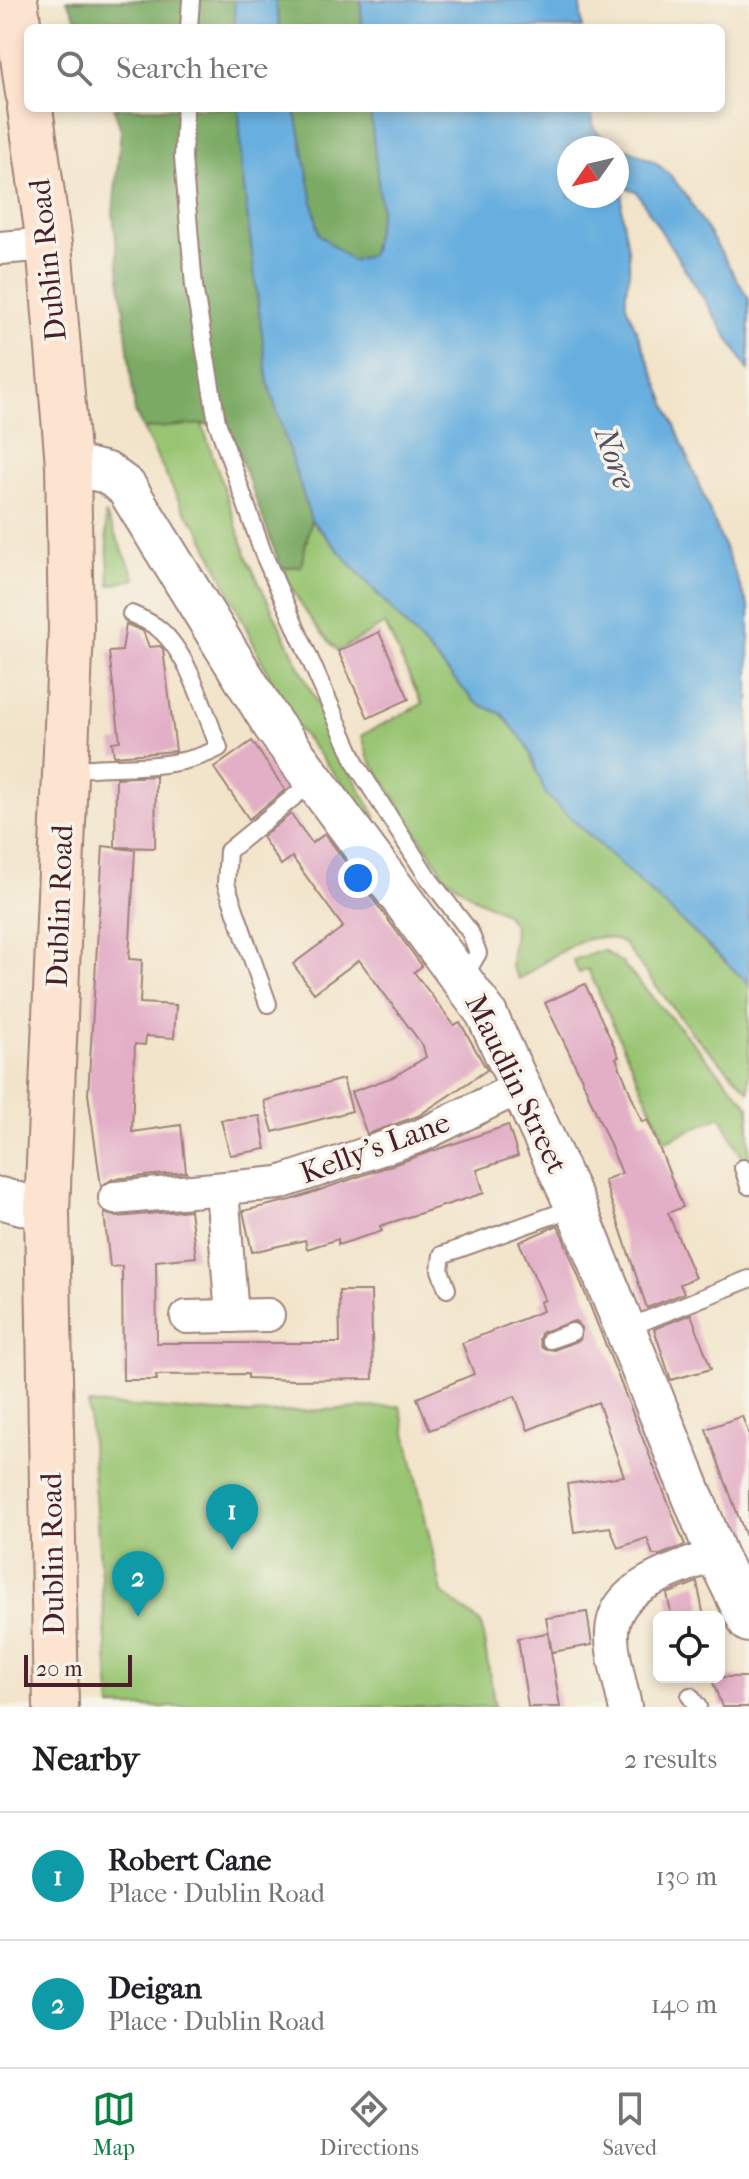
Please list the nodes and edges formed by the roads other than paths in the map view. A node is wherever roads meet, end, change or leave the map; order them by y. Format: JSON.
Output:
{"nodes":[{"id":1,"x":15,"y":0,"type":"edge"},
{"id":2,"x":191,"y":0,"type":"edge"},
{"id":3,"x":189,"y":24,"type":"edge"},
{"id":4,"x":24,"y":64,"type":"edge"},
{"id":5,"x":31,"y":112,"type":"edge"},
{"id":6,"x":185,"y":112,"type":"edge"},
{"id":7,"x":49,"y":244,"type":"junction"},
{"id":8,"x":0,"y":248,"type":"edge"},
{"id":9,"x":68,"y":464,"type":"junction"},
{"id":10,"x":131,"y":614,"type":"dead end"},
{"id":11,"x":66,"y":770,"type":"junction"},
{"id":12,"x":312,"y":782,"type":"junction"},
{"id":13,"x":463,"y":979,"type":"junction"},
{"id":14,"x":268,"y":1004,"type":"dead end"},
{"id":15,"x":522,"y":1086,"type":"junction"},
{"id":16,"x":743,"y":1168,"type":"dead end"},
{"id":17,"x":749,"y":1186,"type":"edge"},
{"id":18,"x":222,"y":1190,"type":"junction"},
{"id":19,"x":0,"y":1198,"type":"edge"},
{"id":20,"x":115,"y":1198,"type":"dead end"},
{"id":21,"x":576,"y":1207,"type":"junction"},
{"id":22,"x":47,"y":1211,"type":"junction"},
{"id":23,"x":749,"y":1279,"type":"edge"},
{"id":24,"x":447,"y":1289,"type":"dead end"},
{"id":25,"x":268,"y":1315,"type":"dead end"},
{"id":26,"x":232,"y":1316,"type":"junction"},
{"id":27,"x":187,"y":1317,"type":"dead end"},
{"id":28,"x":617,"y":1320,"type":"junction"},
{"id":29,"x":572,"y":1332,"type":"dead end"},
{"id":30,"x":550,"y":1340,"type":"dead end"},
{"id":31,"x":716,"y":1554,"type":"junction"},
{"id":32,"x":749,"y":1622,"type":"edge"},
{"id":33,"x":56,"y":1707,"type":"edge"},
{"id":34,"x":625,"y":1707,"type":"edge"}],
"edges":[{"from":1,"to":4,"type":"main road"},
{"from":2,"to":3,"type":"lane"},
{"from":5,"to":7,"type":"main road","name":"Dublin Road"},
{"from":6,"to":13,"type":"lane"},
{"from":7,"to":8,"type":"street"},
{"from":7,"to":9,"type":"main road","name":"Dublin Road"},
{"from":9,"to":11,"type":"main road","name":"Dublin Road"},
{"from":9,"to":12,"type":"street","name":"Maudlin Street"},
{"from":10,"to":11,"type":"lane"},
{"from":11,"to":22,"type":"main road","name":"Dublin Road"},
{"from":12,"to":13,"type":"street","name":"Maudlin Street"},
{"from":12,"to":14,"type":"lane"},
{"from":13,"to":15,"type":"street","name":"Maudlin Street"},
{"from":15,"to":18,"type":"street","name":"Kelly's Lane"},
{"from":15,"to":21,"type":"street","name":"Maudlin Street"},
{"from":16,"to":17,"type":"lane"},
{"from":18,"to":20,"type":"street","name":"Kelly's Lane"},
{"from":18,"to":26,"type":"street"},
{"from":19,"to":22,"type":"street"},
{"from":21,"to":24,"type":"lane"},
{"from":21,"to":28,"type":"street","name":"Maudlin Street"},
{"from":22,"to":33,"type":"main road","name":"Dublin Road"},
{"from":23,"to":28,"type":"lane"},
{"from":25,"to":26,"type":"street"},
{"from":26,"to":27,"type":"street"},
{"from":28,"to":31,"type":"street","name":"Maudlin Street"},
{"from":29,"to":30,"type":"lane"},
{"from":31,"to":32,"type":"street","name":"Maudlin Street"},
{"from":31,"to":34,"type":"street"}]}
